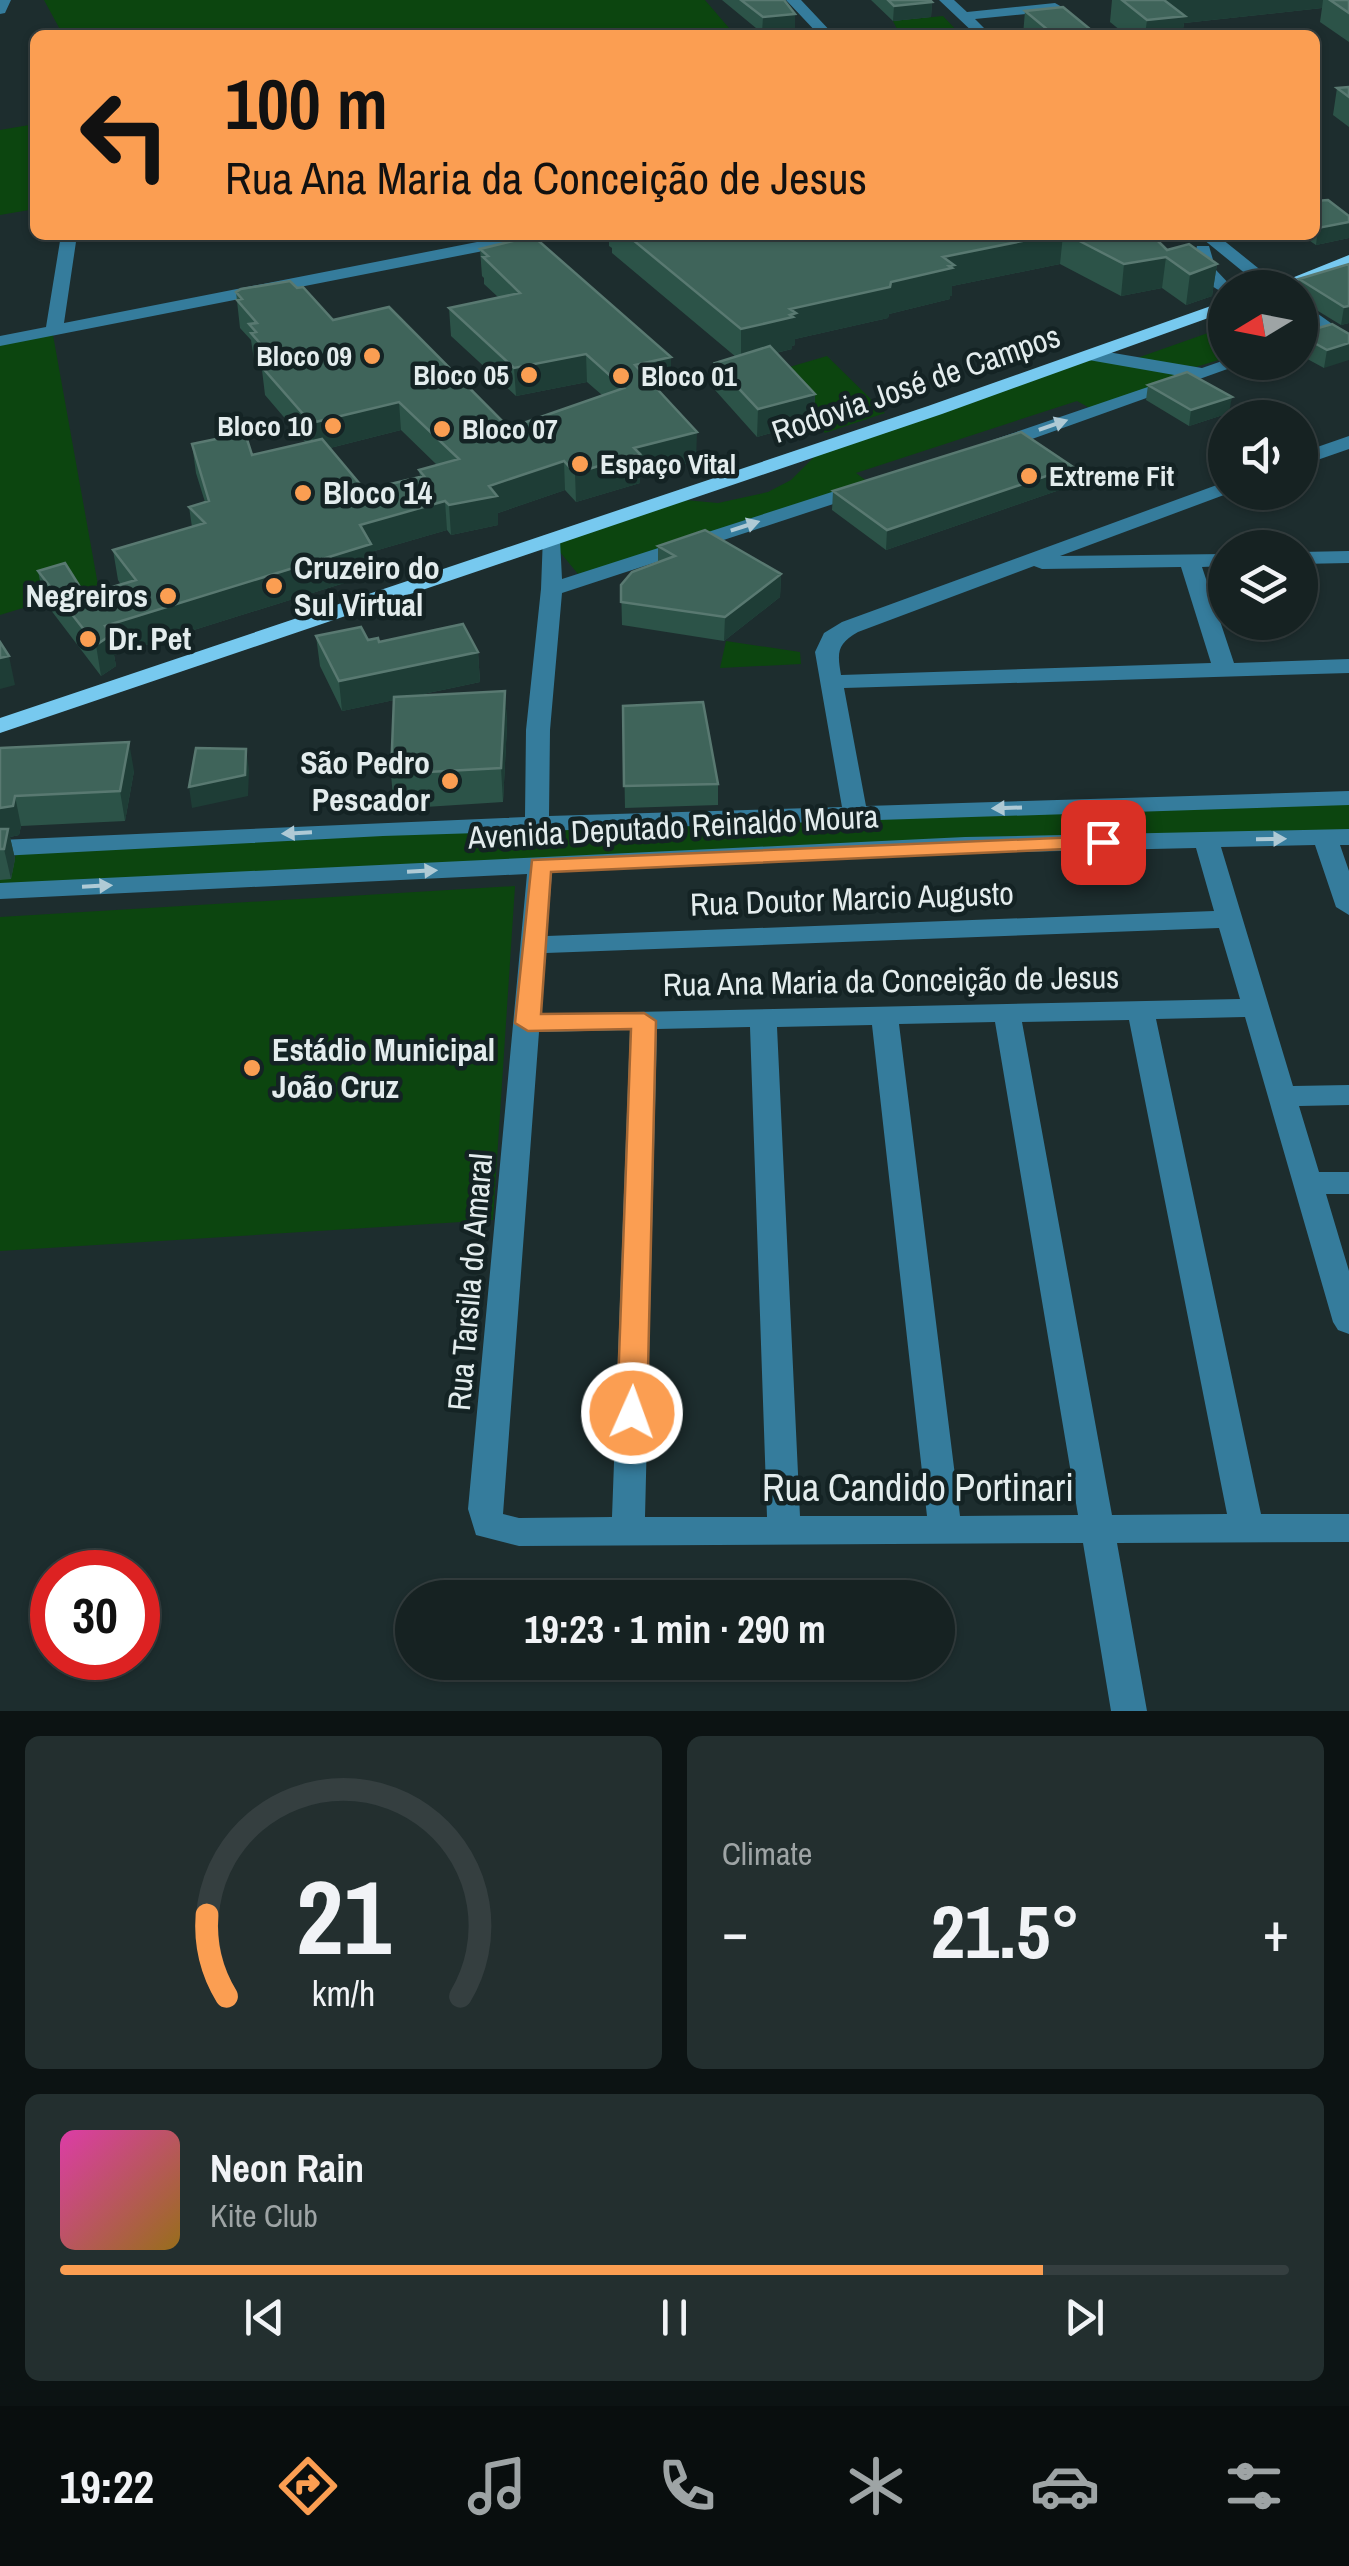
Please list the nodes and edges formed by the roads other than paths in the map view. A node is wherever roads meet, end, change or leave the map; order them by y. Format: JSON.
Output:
{"nodes":[{"id":1,"x":4,"y":0,"type":"edge"},
{"id":2,"x":793,"y":0,"type":"edge"},
{"id":3,"x":946,"y":0,"type":"edge"},
{"id":4,"x":1055,"y":7,"type":"edge"},
{"id":5,"x":0,"y":10,"type":"edge"},
{"id":6,"x":964,"y":16,"type":"junction"},
{"id":7,"x":822,"y":30,"type":"edge"},
{"id":8,"x":978,"y":30,"type":"edge"},
{"id":9,"x":67,"y":240,"type":"edge"},
{"id":10,"x":514,"y":240,"type":"edge"},
{"id":11,"x":1204,"y":240,"type":"edge"},
{"id":12,"x":1212,"y":240,"type":"edge"},
{"id":13,"x":1349,"y":260,"type":"edge"},
{"id":14,"x":1210,"y":270,"type":"edge"},
{"id":15,"x":1251,"y":270,"type":"edge"},
{"id":16,"x":1318,"y":272,"type":"edge"},
{"id":17,"x":1208,"y":312,"type":"edge"},
{"id":18,"x":1318,"y":327,"type":"edge"},
{"id":19,"x":54,"y":331,"type":"junction"},
{"id":20,"x":0,"y":341,"type":"edge"},
{"id":21,"x":1349,"y":345,"type":"edge"},
{"id":22,"x":1090,"y":355,"type":"junction"},
{"id":23,"x":1208,"y":373,"type":"edge"},
{"id":24,"x":1204,"y":374,"type":"junction"},
{"id":25,"x":1349,"y":442,"type":"edge"},
{"id":26,"x":972,"y":453,"type":"edge"},
{"id":27,"x":1318,"y":453,"type":"edge"},
{"id":28,"x":1318,"y":460,"type":"edge"},
{"id":29,"x":1349,"y":461,"type":"edge"},
{"id":30,"x":888,"y":480,"type":"edge"},
{"id":31,"x":1208,"y":494,"type":"edge"},
{"id":32,"x":550,"y":540,"type":"junction"},
{"id":33,"x":1349,"y":557,"type":"edge"},
{"id":34,"x":1318,"y":558,"type":"edge"},
{"id":35,"x":1208,"y":560,"type":"edge"},
{"id":36,"x":1190,"y":561,"type":"junction"},
{"id":37,"x":1022,"y":563,"type":"junction"},
{"id":38,"x":552,"y":589,"type":"junction"},
{"id":39,"x":1349,"y":666,"type":"edge"},
{"id":40,"x":1225,"y":671,"type":"junction"},
{"id":41,"x":832,"y":682,"type":"junction"},
{"id":42,"x":0,"y":726,"type":"edge"},
{"id":43,"x":1349,"y":798,"type":"edge"},
{"id":44,"x":957,"y":809,"type":"junction"},
{"id":45,"x":856,"y":812,"type":"junction"},
{"id":46,"x":537,"y":824,"type":"junction"},
{"id":47,"x":1337,"y":837,"type":"edge"},
{"id":48,"x":1206,"y":840,"type":"junction"},
{"id":49,"x":965,"y":846,"type":"junction"},
{"id":50,"x":0,"y":848,"type":"edge"},
{"id":51,"x":540,"y":866,"type":"junction"},
{"id":52,"x":0,"y":891,"type":"edge"},
{"id":53,"x":1349,"y":907,"type":"edge"},
{"id":54,"x":1229,"y":920,"type":"junction"},
{"id":55,"x":536,"y":945,"type":"junction"},
{"id":56,"x":1256,"y":1008,"type":"junction"},
{"id":57,"x":1142,"y":1011,"type":"junction"},
{"id":58,"x":1007,"y":1014,"type":"junction"},
{"id":59,"x":885,"y":1017,"type":"junction"},
{"id":60,"x":763,"y":1019,"type":"junction"},
{"id":61,"x":644,"y":1021,"type":"junction"},
{"id":62,"x":528,"y":1023,"type":"junction"},
{"id":63,"x":1349,"y":1094,"type":"edge"},
{"id":64,"x":1282,"y":1096,"type":"junction"},
{"id":65,"x":1307,"y":1183,"type":"junction"},
{"id":66,"x":1349,"y":1183,"type":"edge"},
{"id":67,"x":1344,"y":1288,"type":"edge"},
{"id":68,"x":1349,"y":1322,"type":"edge"},
{"id":69,"x":488,"y":1525,"type":"joint"},
{"id":70,"x":1349,"y":1528,"type":"edge"},
{"id":71,"x":1247,"y":1529,"type":"junction"},
{"id":72,"x":784,"y":1530,"type":"junction"},
{"id":73,"x":946,"y":1530,"type":"junction"},
{"id":74,"x":1097,"y":1530,"type":"junction"},
{"id":75,"x":628,"y":1531,"type":"junction"},
{"id":76,"x":1130,"y":1711,"type":"edge"}],
"edges":[{"from":1,"to":5,"type":"street"},
{"from":2,"to":7,"type":"street"},
{"from":3,"to":6,"type":"street"},
{"from":4,"to":6,"type":"street"},
{"from":6,"to":8,"type":"street"},
{"from":9,"to":19,"type":"street"},
{"from":10,"to":19,"type":"street"},
{"from":11,"to":14,"type":"street"},
{"from":12,"to":15,"type":"street"},
{"from":13,"to":16,"type":"main road"},
{"from":17,"to":22,"type":"main road","name":"Rodovia José de Campos"},
{"from":18,"to":21,"type":"street"},
{"from":19,"to":20,"type":"street"},
{"from":22,"to":24,"type":"street"},
{"from":22,"to":32,"type":"main road","name":"Rodovia José de Campos"},
{"from":23,"to":24,"type":"street"},
{"from":26,"to":24,"type":"street","one_way":true},
{"from":25,"to":27,"type":"street"},
{"from":28,"to":29,"type":"street"},
{"from":38,"to":30,"type":"street","one_way":true},
{"from":31,"to":37,"type":"street"},
{"from":32,"to":38,"type":"street"},
{"from":32,"to":42,"type":"main road","name":"Rodovia José de Campos"},
{"from":33,"to":34,"type":"street"},
{"from":35,"to":36,"type":"street"},
{"from":36,"to":37,"type":"street"},
{"from":36,"to":40,"type":"street"},
{"from":37,"to":41,"type":"street"},
{"from":38,"to":46,"type":"street"},
{"from":39,"to":40,"type":"street"},
{"from":40,"to":41,"type":"street"},
{"from":41,"to":45,"type":"street"},
{"from":43,"to":44,"type":"street","name":"Avenida Deputado Reinaldo Moura","one_way":true},
{"from":44,"to":45,"type":"street","name":"Avenida Deputado Reinaldo Moura"},
{"from":44,"to":49,"type":"street"},
{"from":45,"to":46,"type":"street","name":"Avenida Deputado Reinaldo Moura"},
{"from":46,"to":50,"type":"street","name":"Avenida Deputado Reinaldo Moura","one_way":true},
{"from":48,"to":47,"type":"street","name":"Avenida Deputado Reinaldo Moura","one_way":true},
{"from":47,"to":53,"type":"street"},
{"from":48,"to":49,"type":"street","name":"Avenida Deputado Reinaldo Moura"},
{"from":48,"to":54,"type":"street"},
{"from":49,"to":51,"type":"street","name":"Avenida Deputado Reinaldo Moura"},
{"from":52,"to":51,"type":"street","name":"Avenida Deputado Reinaldo Moura","one_way":true},
{"from":51,"to":55,"type":"street","name":"Rua Tarsila do Amaral"},
{"from":54,"to":55,"type":"street","name":"Rua Doutor Marcio Augusto"},
{"from":54,"to":56,"type":"street"},
{"from":55,"to":62,"type":"street","name":"Rua Tarsila do Amaral"},
{"from":56,"to":57,"type":"street","name":"Rua Ana Maria da Conceição de Jesus"},
{"from":56,"to":64,"type":"street"},
{"from":57,"to":58,"type":"street","name":"Rua Ana Maria da Conceição de Jesus"},
{"from":57,"to":71,"type":"street"},
{"from":58,"to":59,"type":"street","name":"Rua Ana Maria da Conceição de Jesus"},
{"from":58,"to":74,"type":"street"},
{"from":59,"to":60,"type":"street","name":"Rua Ana Maria da Conceição de Jesus"},
{"from":59,"to":73,"type":"street"},
{"from":60,"to":61,"type":"street","name":"Rua Ana Maria da Conceição de Jesus"},
{"from":60,"to":72,"type":"street"},
{"from":61,"to":62,"type":"street","name":"Rua Ana Maria da Conceição de Jesus"},
{"from":61,"to":75,"type":"street"},
{"from":62,"to":69,"type":"street","name":"Rua Tarsila do Amaral"},
{"from":63,"to":64,"type":"street"},
{"from":64,"to":65,"type":"street"},
{"from":65,"to":66,"type":"street"},
{"from":65,"to":67,"type":"street"},
{"from":67,"to":68,"type":"street"},
{"from":69,"to":75,"type":"street","name":"Rua Candido Portinari"},
{"from":70,"to":71,"type":"street","name":"Rua Candido Portinari"},
{"from":71,"to":74,"type":"street","name":"Rua Candido Portinari"},
{"from":72,"to":73,"type":"street","name":"Rua Candido Portinari"},
{"from":72,"to":75,"type":"street","name":"Rua Candido Portinari"},
{"from":73,"to":74,"type":"street","name":"Rua Candido Portinari"},
{"from":74,"to":76,"type":"street"}]}
